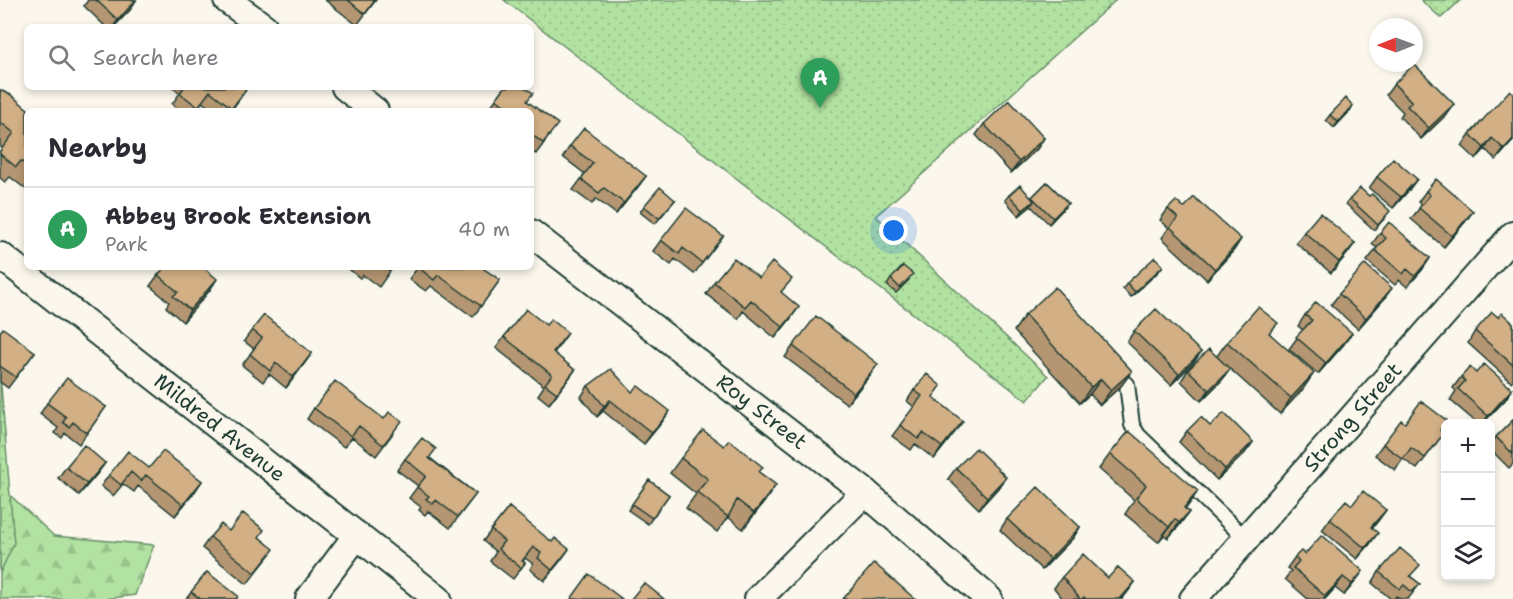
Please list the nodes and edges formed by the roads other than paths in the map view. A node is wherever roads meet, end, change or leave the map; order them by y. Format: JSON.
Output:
{"nodes":[{"id":1,"x":227,"y":0,"type":"edge"},
{"id":2,"x":260,"y":24,"type":"edge"},
{"id":3,"x":349,"y":90,"type":"edge"},
{"id":4,"x":371,"y":108,"type":"edge"},
{"id":5,"x":534,"y":235,"type":"edge"},
{"id":6,"x":1513,"y":235,"type":"edge"},
{"id":7,"x":1,"y":256,"type":"edge"},
{"id":8,"x":1127,"y":384,"type":"edge"},
{"id":9,"x":865,"y":492,"type":"junction"},
{"id":10,"x":357,"y":535,"type":"junction"},
{"id":11,"x":1246,"y":540,"type":"junction"},
{"id":12,"x":309,"y":599,"type":"edge"},
{"id":13,"x":438,"y":599,"type":"edge"},
{"id":14,"x":758,"y":599,"type":"edge"},
{"id":15,"x":989,"y":599,"type":"edge"},
{"id":16,"x":1193,"y":599,"type":"edge"}],
"edges":[{"from":1,"to":2,"type":"street"},
{"from":3,"to":4,"type":"street"},
{"from":5,"to":9,"type":"street","name":"Roy Street"},
{"from":6,"to":11,"type":"street","name":"Strong Street"},
{"from":7,"to":10,"type":"street","name":"Mildred Avenue"},
{"from":8,"to":11,"type":"lane"},
{"from":9,"to":14,"type":"street"},
{"from":9,"to":15,"type":"street","name":"Roy Street"},
{"from":10,"to":12,"type":"street"},
{"from":10,"to":13,"type":"street","name":"Mildred Avenue"},
{"from":11,"to":16,"type":"street","name":"Strong Street"}]}
